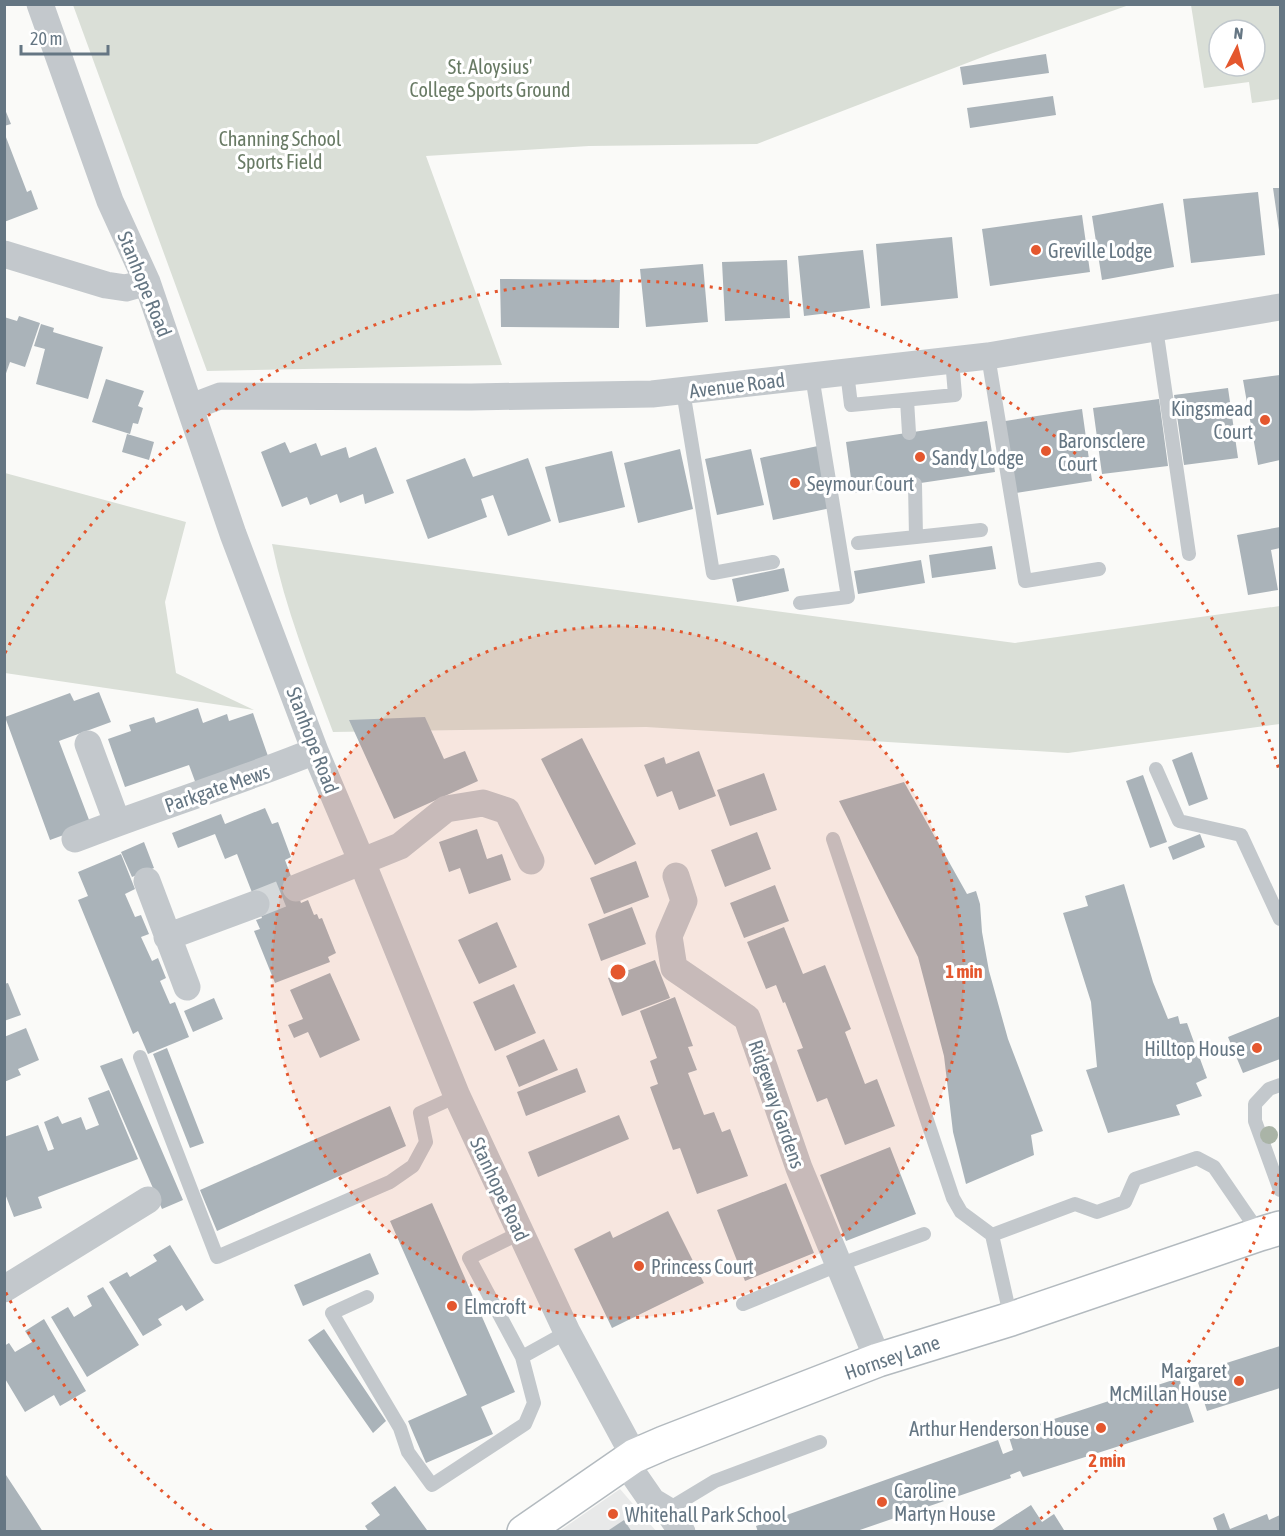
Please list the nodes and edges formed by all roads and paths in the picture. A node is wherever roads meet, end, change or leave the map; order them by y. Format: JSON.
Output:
{"nodes":[{"id":1,"x":40,"y":4,"type":"edge"},
{"id":2,"x":4,"y":254,"type":"edge"},
{"id":3,"x":147,"y":282,"type":"junction"},
{"id":4,"x":1281,"y":307,"type":"edge"},
{"id":5,"x":1155,"y":328,"type":"junction"},
{"id":6,"x":988,"y":356,"type":"junction"},
{"id":7,"x":952,"y":360,"type":"junction"},
{"id":8,"x":847,"y":372,"type":"junction"},
{"id":9,"x":812,"y":376,"type":"junction"},
{"id":10,"x":683,"y":391,"type":"junction"},
{"id":11,"x":907,"y":400,"type":"junction"},
{"id":12,"x":190,"y":407,"type":"junction"},
{"id":13,"x":909,"y":433,"type":"dead end"},
{"id":14,"x":915,"y":484,"type":"dead end"},
{"id":15,"x":981,"y":530,"type":"dead end"},
{"id":16,"x":916,"y":537,"type":"junction"},
{"id":17,"x":858,"y":543,"type":"dead end"},
{"id":18,"x":1189,"y":554,"type":"dead end"},
{"id":19,"x":773,"y":562,"type":"dead end"},
{"id":20,"x":1100,"y":569,"type":"dead end"},
{"id":21,"x":800,"y":603,"type":"dead end"},
{"id":22,"x":88,"y":744,"type":"dead end"},
{"id":23,"x":315,"y":751,"type":"junction"},
{"id":24,"x":1156,"y":769,"type":"dead end"},
{"id":25,"x":117,"y":822,"type":"junction"},
{"id":26,"x":75,"y":839,"type":"dead end"},
{"id":27,"x":833,"y":839,"type":"dead end"},
{"id":28,"x":531,"y":861,"type":"dead end"},
{"id":29,"x":362,"y":862,"type":"junction"},
{"id":30,"x":676,"y":876,"type":"dead end"},
{"id":31,"x":147,"y":881,"type":"dead end"},
{"id":32,"x":296,"y":888,"type":"tunnel mouth"},
{"id":33,"x":256,"y":904,"type":"tunnel mouth"},
{"id":34,"x":1281,"y":919,"type":"edge"},
{"id":35,"x":167,"y":937,"type":"junction"},
{"id":36,"x":187,"y":987,"type":"dead end"},
{"id":37,"x":140,"y":1057,"type":"dead end"},
{"id":38,"x":1281,"y":1085,"type":"edge"},
{"id":39,"x":458,"y":1096,"type":"junction"},
{"id":40,"x":1281,"y":1190,"type":"edge"},
{"id":41,"x":148,"y":1200,"type":"dead end"},
{"id":42,"x":1270,"y":1231,"type":"edge"},
{"id":43,"x":520,"y":1233,"type":"junction"},
{"id":44,"x":924,"y":1234,"type":"dead end"},
{"id":45,"x":992,"y":1235,"type":"junction"},
{"id":46,"x":838,"y":1265,"type":"junction"},
{"id":47,"x":7,"y":1281,"type":"edge"},
{"id":48,"x":367,"y":1297,"type":"dead end"},
{"id":49,"x":743,"y":1304,"type":"dead end"},
{"id":50,"x":1011,"y":1319,"type":"junction"},
{"id":51,"x":567,"y":1332,"type":"junction"},
{"id":52,"x":522,"y":1357,"type":"junction"},
{"id":53,"x":878,"y":1360,"type":"junction"},
{"id":54,"x":820,"y":1442,"type":"dead end"},
{"id":55,"x":629,"y":1459,"type":"junction"},
{"id":56,"x":675,"y":1521,"type":"edge"},
{"id":57,"x":524,"y":1532,"type":"edge"}],
"edges":[{"from":1,"to":3,"type":"street","name":"Stanhope Road"},
{"from":2,"to":3,"type":"street"},
{"from":3,"to":12,"type":"street","name":"Stanhope Road"},
{"from":4,"to":5,"type":"street","name":"Avenue Road"},
{"from":5,"to":6,"type":"street","name":"Avenue Road"},
{"from":5,"to":18,"type":"lane"},
{"from":6,"to":7,"type":"street","name":"Avenue Road"},
{"from":6,"to":20,"type":"lane"},
{"from":7,"to":8,"type":"street","name":"Avenue Road"},
{"from":7,"to":11,"type":"lane"},
{"from":8,"to":9,"type":"street","name":"Avenue Road"},
{"from":8,"to":11,"type":"lane"},
{"from":9,"to":10,"type":"street","name":"Avenue Road"},
{"from":9,"to":21,"type":"lane"},
{"from":10,"to":12,"type":"street","name":"Avenue Road"},
{"from":10,"to":19,"type":"lane"},
{"from":11,"to":13,"type":"lane"},
{"from":12,"to":23,"type":"street","name":"Stanhope Road"},
{"from":14,"to":16,"type":"lane"},
{"from":15,"to":16,"type":"lane"},
{"from":16,"to":17,"type":"lane"},
{"from":22,"to":25,"type":"street"},
{"from":23,"to":25,"type":"street","name":"Parkgate Mews"},
{"from":23,"to":29,"type":"street","name":"Stanhope Road"},
{"from":24,"to":34,"type":"lane"},
{"from":25,"to":26,"type":"street","name":"Parkgate Mews"},
{"from":27,"to":45,"type":"lane"},
{"from":28,"to":29,"type":"street"},
{"from":29,"to":32,"type":"street"},
{"from":29,"to":39,"type":"street","name":"Stanhope Road"},
{"from":30,"to":46,"type":"street","name":"Ridgeway Gardens"},
{"from":31,"to":35,"type":"street"},
{"from":33,"to":35,"type":"street"},
{"from":35,"to":36,"type":"street"},
{"from":37,"to":39,"type":"lane"},
{"from":38,"to":40,"type":"lane"},
{"from":39,"to":43,"type":"street","name":"Stanhope Road"},
{"from":41,"to":47,"type":"street"},
{"from":42,"to":45,"type":"lane"},
{"from":42,"to":50,"type":"main road","name":"Hornsey Lane"},
{"from":43,"to":51,"type":"street","name":"Stanhope Road"},
{"from":43,"to":52,"type":"lane"},
{"from":44,"to":46,"type":"lane"},
{"from":45,"to":50,"type":"lane"},
{"from":46,"to":49,"type":"lane"},
{"from":46,"to":53,"type":"street","name":"Ridgeway Gardens"},
{"from":48,"to":52,"type":"lane"},
{"from":50,"to":53,"type":"main road","name":"Hornsey Lane"},
{"from":51,"to":52,"type":"lane"},
{"from":51,"to":55,"type":"street","name":"Stanhope Road"},
{"from":53,"to":55,"type":"main road","name":"Hornsey Lane"},
{"from":54,"to":56,"type":"lane"},
{"from":55,"to":56,"type":"street","name":"Stanhope Road"},
{"from":55,"to":57,"type":"main road","name":"Hornsey Lane"}]}
